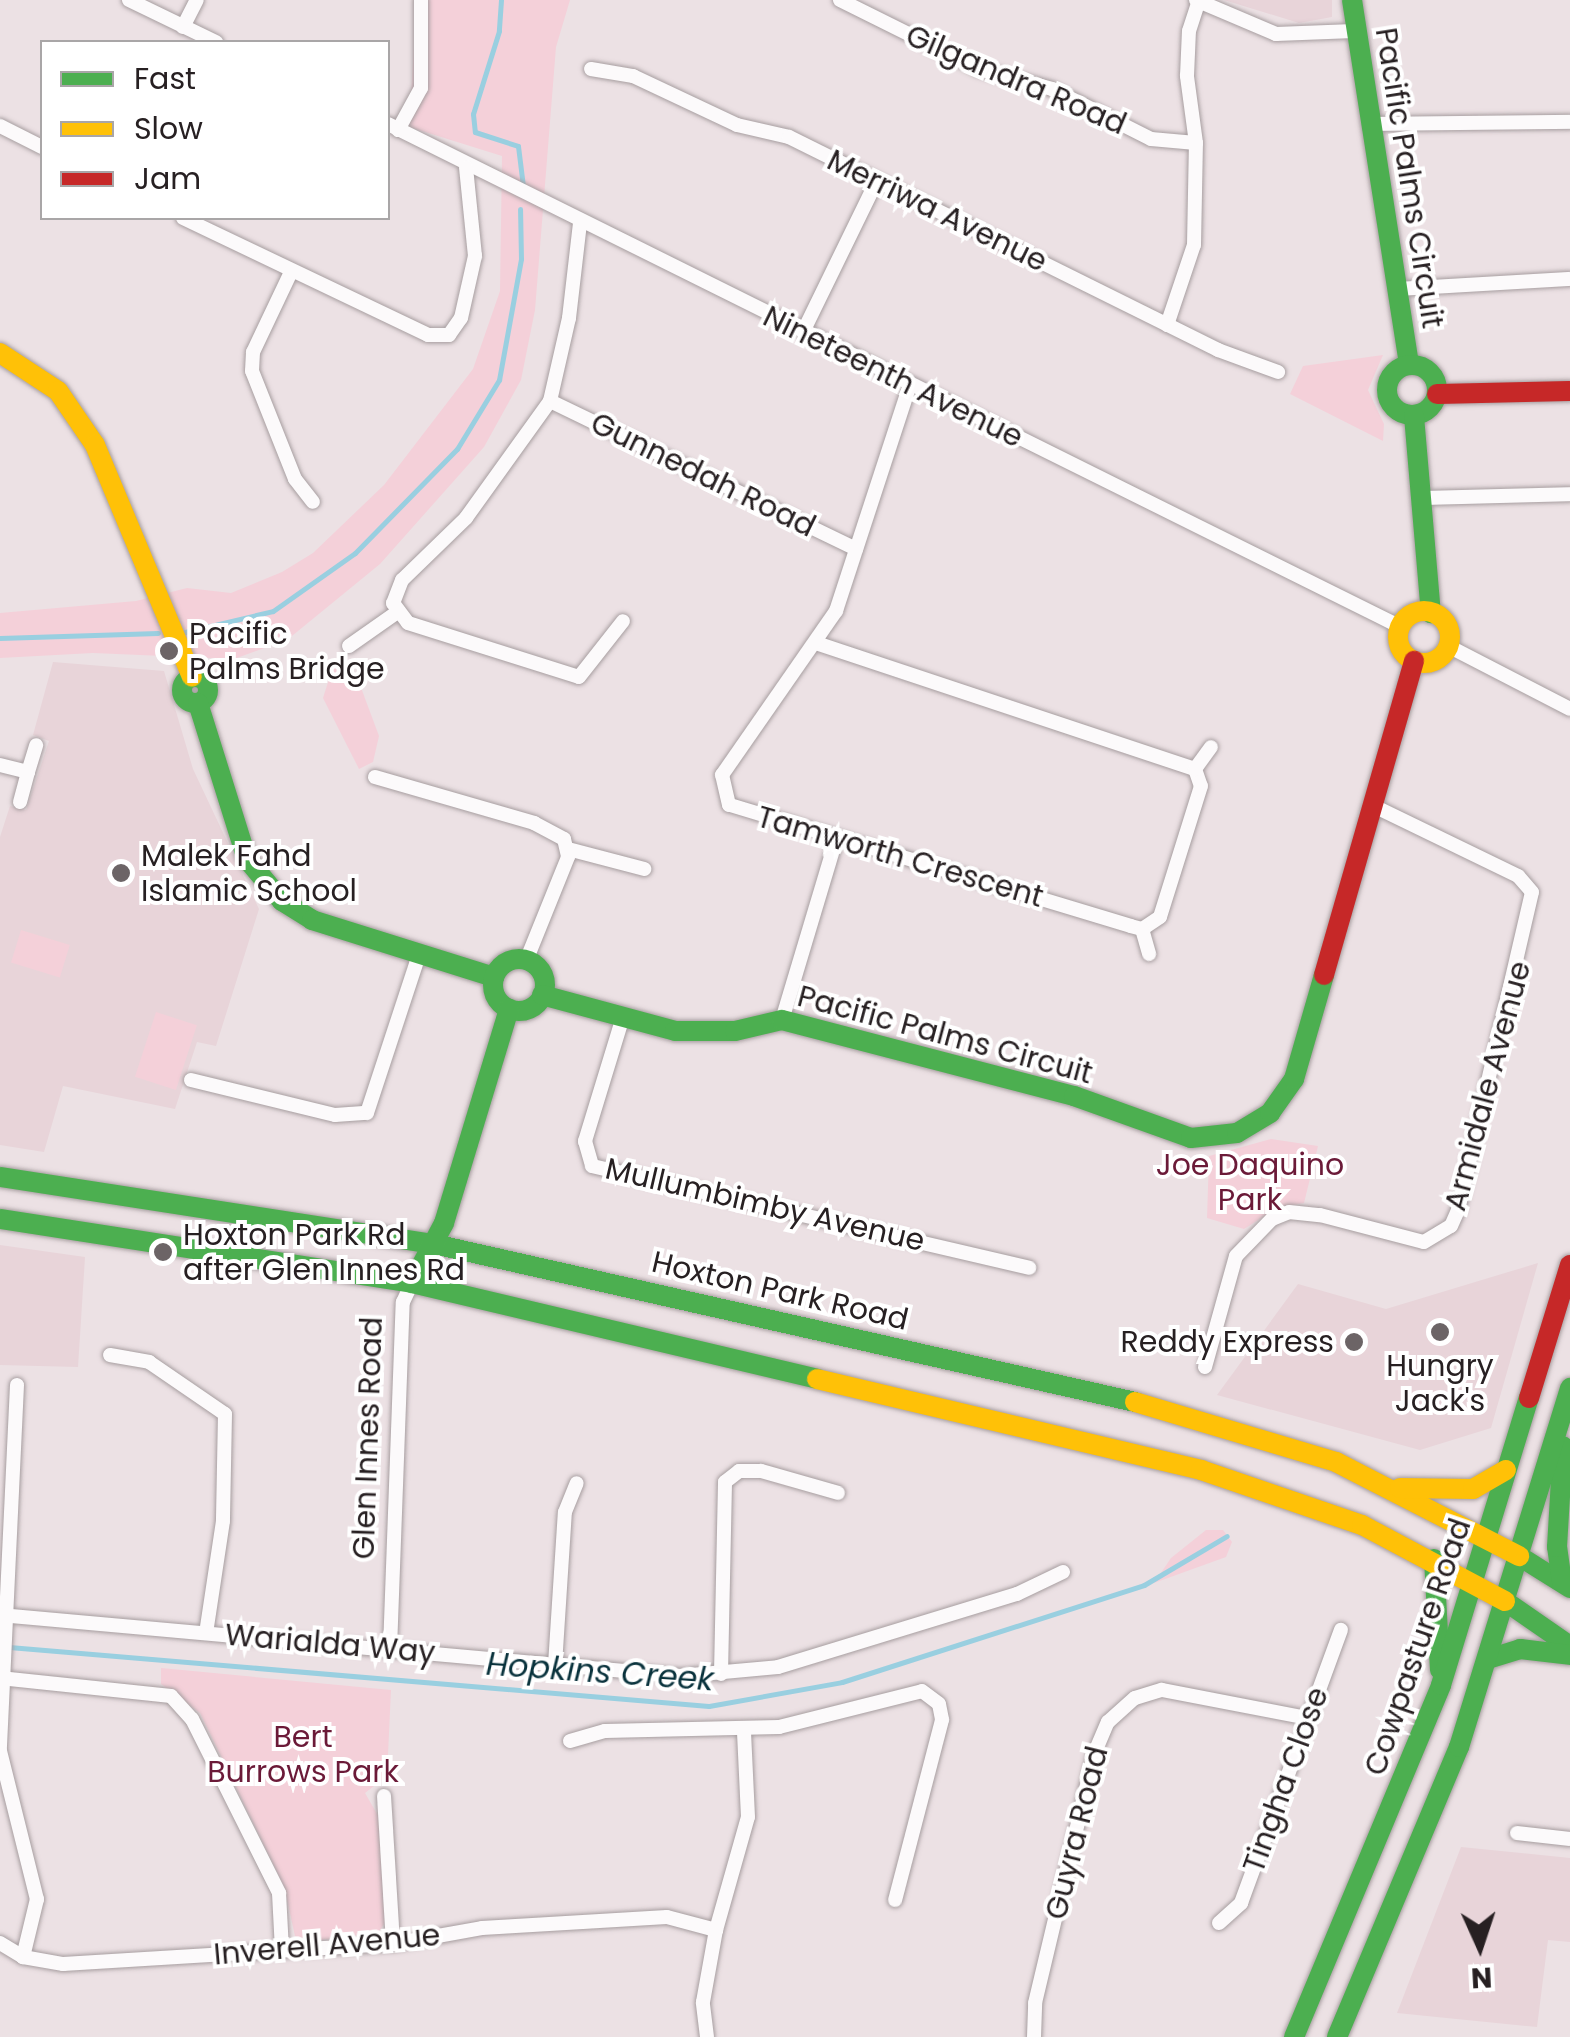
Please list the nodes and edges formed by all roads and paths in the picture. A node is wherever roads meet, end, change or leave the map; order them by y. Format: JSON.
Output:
{"nodes":[{"id":1,"x":128,"y":0,"type":"edge"},
{"id":2,"x":197,"y":0,"type":"edge"},
{"id":3,"x":421,"y":0,"type":"edge"},
{"id":4,"x":840,"y":0,"type":"edge"},
{"id":5,"x":1352,"y":0,"type":"edge"},
{"id":6,"x":1197,"y":1,"type":"edge"},
{"id":7,"x":183,"y":27,"type":"junction"},
{"id":8,"x":1354,"y":31,"type":"junction"},
{"id":9,"x":212,"y":40,"type":"edge"},
{"id":10,"x":591,"y":69,"type":"dead end"},
{"id":11,"x":1570,"y":122,"type":"edge"},
{"id":12,"x":1374,"y":124,"type":"junction"},
{"id":13,"x":0,"y":126,"type":"edge"},
{"id":14,"x":393,"y":127,"type":"edge"},
{"id":15,"x":1196,"y":143,"type":"junction"},
{"id":16,"x":40,"y":146,"type":"edge"},
{"id":17,"x":466,"y":166,"type":"junction"},
{"id":18,"x":876,"y":182,"type":"junction"},
{"id":19,"x":187,"y":220,"type":"edge"},
{"id":20,"x":580,"y":223,"type":"junction"},
{"id":21,"x":292,"y":272,"type":"junction"},
{"id":22,"x":1570,"y":279,"type":"edge"},
{"id":23,"x":1396,"y":289,"type":"junction"},
{"id":24,"x":1167,"y":325,"type":"junction"},
{"id":25,"x":804,"y":332,"type":"junction"},
{"id":26,"x":0,"y":353,"type":"edge"},
{"id":27,"x":1409,"y":365,"type":"junction"},
{"id":28,"x":1278,"y":372,"type":"dead end"},
{"id":29,"x":910,"y":385,"type":"junction"},
{"id":30,"x":1570,"y":391,"type":"edge"},
{"id":31,"x":1437,"y":394,"type":"junction"},
{"id":32,"x":550,"y":401,"type":"junction"},
{"id":33,"x":1414,"y":416,"type":"junction"},
{"id":34,"x":1570,"y":494,"type":"edge"},
{"id":35,"x":1422,"y":498,"type":"junction"},
{"id":36,"x":312,"y":502,"type":"dead end"},
{"id":37,"x":856,"y":549,"type":"junction"},
{"id":38,"x":1431,"y":613,"type":"junction"},
{"id":39,"x":396,"y":614,"type":"junction"},
{"id":40,"x":623,"y":621,"type":"dead end"},
{"id":41,"x":1401,"y":627,"type":"junction"},
{"id":42,"x":819,"y":644,"type":"junction"},
{"id":43,"x":348,"y":646,"type":"dead end"},
{"id":44,"x":1448,"y":646,"type":"junction"},
{"id":45,"x":1414,"y":661,"type":"junction"},
{"id":46,"x":1570,"y":709,"type":"edge"},
{"id":47,"x":36,"y":745,"type":"dead end"},
{"id":48,"x":1211,"y":747,"type":"dead end"},
{"id":49,"x":0,"y":765,"type":"edge"},
{"id":50,"x":1195,"y":770,"type":"junction"},
{"id":51,"x":28,"y":772,"type":"junction"},
{"id":52,"x":375,"y":776,"type":"dead end"},
{"id":53,"x":20,"y":802,"type":"dead end"},
{"id":54,"x":1376,"y":807,"type":"junction"},
{"id":55,"x":837,"y":837,"type":"junction"},
{"id":56,"x":568,"y":849,"type":"junction"},
{"id":57,"x":644,"y":869,"type":"dead end"},
{"id":58,"x":1142,"y":928,"type":"junction"},
{"id":59,"x":1149,"y":954,"type":"dead end"},
{"id":60,"x":418,"y":958,"type":"junction"},
{"id":61,"x":526,"y":960,"type":"junction"},
{"id":62,"x":494,"y":977,"type":"junction"},
{"id":63,"x":542,"y":995,"type":"junction"},
{"id":64,"x":509,"y":1009,"type":"junction"},
{"id":65,"x":622,"y":1020,"type":"junction"},
{"id":66,"x":782,"y":1020,"type":"junction"},
{"id":67,"x":192,"y":1080,"type":"dead end"},
{"id":68,"x":0,"y":1177,"type":"edge"},
{"id":69,"x":0,"y":1218,"type":"edge"},
{"id":70,"x":434,"y":1244,"type":"junction"},
{"id":71,"x":1570,"y":1265,"type":"edge"},
{"id":72,"x":1029,"y":1268,"type":"dead end"},
{"id":73,"x":412,"y":1283,"type":"junction"},
{"id":74,"x":110,"y":1355,"type":"dead end"},
{"id":75,"x":1205,"y":1367,"type":"dead end"},
{"id":76,"x":17,"y":1384,"type":"dead end"},
{"id":77,"x":1568,"y":1396,"type":"edge"},
{"id":78,"x":1506,"y":1470,"type":"junction"},
{"id":79,"x":577,"y":1484,"type":"dead end"},
{"id":80,"x":1391,"y":1488,"type":"junction"},
{"id":81,"x":838,"y":1493,"type":"dead end"},
{"id":82,"x":1489,"y":1538,"type":"junction"},
{"id":83,"x":1520,"y":1556,"type":"junction"},
{"id":84,"x":1434,"y":1559,"type":"junction"},
{"id":85,"x":1063,"y":1572,"type":"dead end"},
{"id":86,"x":1476,"y":1582,"type":"junction"},
{"id":87,"x":1566,"y":1585,"type":"edge"},
{"id":88,"x":1505,"y":1601,"type":"junction"},
{"id":89,"x":3,"y":1615,"type":"edge"},
{"id":90,"x":1341,"y":1630,"type":"dead end"},
{"id":91,"x":206,"y":1633,"type":"junction"},
{"id":92,"x":1570,"y":1646,"type":"edge"},
{"id":93,"x":390,"y":1649,"type":"junction"},
{"id":94,"x":1570,"y":1655,"type":"edge"},
{"id":95,"x":1488,"y":1659,"type":"junction"},
{"id":96,"x":555,"y":1665,"type":"junction"},
{"id":97,"x":722,"y":1674,"type":"junction"},
{"id":98,"x":2,"y":1678,"type":"edge"},
{"id":99,"x":1441,"y":1686,"type":"junction"},
{"id":100,"x":1308,"y":1718,"type":"junction"},
{"id":101,"x":744,"y":1731,"type":"junction"},
{"id":102,"x":570,"y":1741,"type":"dead end"},
{"id":103,"x":384,"y":1796,"type":"dead end"},
{"id":104,"x":1517,"y":1833,"type":"dead end"},
{"id":105,"x":1570,"y":1839,"type":"edge"},
{"id":106,"x":895,"y":1900,"type":"dead end"},
{"id":107,"x":1220,"y":1923,"type":"dead end"},
{"id":108,"x":716,"y":1930,"type":"junction"},
{"id":109,"x":0,"y":1943,"type":"edge"},
{"id":110,"x":392,"y":1944,"type":"junction"},
{"id":111,"x":282,"y":1951,"type":"junction"},
{"id":112,"x":22,"y":1957,"type":"junction"},
{"id":113,"x":705,"y":2035,"type":"edge"},
{"id":114,"x":1034,"y":2037,"type":"edge"},
{"id":115,"x":1294,"y":2037,"type":"edge"},
{"id":116,"x":1338,"y":2037,"type":"edge"}],
"edges":[{"from":1,"to":7,"type":"street"},
{"from":2,"to":7,"type":"street"},
{"from":3,"to":14,"type":"street"},
{"from":4,"to":15,"type":"street","name":"Gilgandra Road"},
{"from":5,"to":8,"type":"main road","name":"Pacific Palms Circuit"},
{"from":6,"to":8,"type":"street"},
{"from":6,"to":15,"type":"street"},
{"from":7,"to":9,"type":"street"},
{"from":8,"to":12,"type":"main road","name":"Pacific Palms Circuit"},
{"from":10,"to":18,"type":"street","name":"Merriwa Avenue"},
{"from":11,"to":12,"type":"street"},
{"from":12,"to":23,"type":"main road","name":"Pacific Palms Circuit"},
{"from":13,"to":16,"type":"street"},
{"from":14,"to":17,"type":"street","name":"Nineteenth Avenue"},
{"from":15,"to":24,"type":"street"},
{"from":17,"to":20,"type":"street","name":"Nineteenth Avenue"},
{"from":17,"to":21,"type":"street"},
{"from":18,"to":24,"type":"street","name":"Merriwa Avenue"},
{"from":18,"to":25,"type":"street"},
{"from":19,"to":21,"type":"street"},
{"from":20,"to":25,"type":"street","name":"Nineteenth Avenue"},
{"from":20,"to":32,"type":"street"},
{"from":21,"to":36,"type":"street"},
{"from":22,"to":23,"type":"street"},
{"from":23,"to":27,"type":"main road","name":"Pacific Palms Circuit"},
{"from":24,"to":28,"type":"street","name":"Merriwa Avenue"},
{"from":25,"to":29,"type":"street","name":"Nineteenth Avenue"},
{"from":26,"to":60,"type":"main road"},
{"from":27,"to":31,"type":"main road"},
{"from":27,"to":33,"type":"main road"},
{"from":29,"to":37,"type":"street","name":"Tamworth Crescent"},
{"from":29,"to":41,"type":"street","name":"Nineteenth Avenue"},
{"from":30,"to":31,"type":"main road"},
{"from":31,"to":33,"type":"main road"},
{"from":32,"to":37,"type":"street","name":"Gunnedah Road"},
{"from":32,"to":39,"type":"street"},
{"from":33,"to":35,"type":"main road"},
{"from":34,"to":35,"type":"street"},
{"from":35,"to":38,"type":"main road"},
{"from":37,"to":42,"type":"street","name":"Tamworth Crescent"},
{"from":38,"to":41,"type":"main road"},
{"from":38,"to":44,"type":"main road"},
{"from":39,"to":40,"type":"street"},
{"from":39,"to":43,"type":"street"},
{"from":41,"to":45,"type":"main road"},
{"from":42,"to":50,"type":"street"},
{"from":42,"to":55,"type":"street","name":"Tamworth Crescent"},
{"from":44,"to":45,"type":"main road"},
{"from":44,"to":46,"type":"street"},
{"from":45,"to":54,"type":"main road","name":"Pacific Palms Circuit"},
{"from":47,"to":51,"type":"street"},
{"from":48,"to":50,"type":"street"},
{"from":49,"to":51,"type":"street"},
{"from":50,"to":58,"type":"street"},
{"from":51,"to":53,"type":"street"},
{"from":52,"to":56,"type":"street"},
{"from":54,"to":66,"type":"main road","name":"Pacific Palms Circuit"},
{"from":54,"to":75,"type":"street","name":"Armidale Avenue"},
{"from":55,"to":58,"type":"street","name":"Tamworth Crescent"},
{"from":55,"to":66,"type":"street"},
{"from":56,"to":57,"type":"street"},
{"from":56,"to":61,"type":"street"},
{"from":58,"to":59,"type":"street"},
{"from":60,"to":62,"type":"main road"},
{"from":60,"to":67,"type":"street"},
{"from":61,"to":62,"type":"main road"},
{"from":61,"to":63,"type":"main road"},
{"from":62,"to":64,"type":"main road"},
{"from":63,"to":64,"type":"main road"},
{"from":63,"to":65,"type":"main road","name":"Pacific Palms Circuit"},
{"from":64,"to":70,"type":"main road","name":"Glen Innes Road"},
{"from":65,"to":66,"type":"main road","name":"Pacific Palms Circuit"},
{"from":65,"to":72,"type":"street","name":"Mullumbimby Avenue"},
{"from":68,"to":70,"type":"main road","name":"Hoxton Park Road"},
{"from":69,"to":73,"type":"main road"},
{"from":70,"to":73,"type":"main road","name":"Glen Innes Road"},
{"from":70,"to":80,"type":"main road","name":"Hoxton Park Road"},
{"from":71,"to":78,"type":"main road","name":"Cowpasture Road"},
{"from":73,"to":84,"type":"main road"},
{"from":73,"to":93,"type":"street","name":"Glen Innes Road"},
{"from":74,"to":91,"type":"street"},
{"from":76,"to":89,"type":"street"},
{"from":77,"to":83,"type":"main road"},
{"from":77,"to":87,"type":"main road"},
{"from":78,"to":80,"type":"main road"},
{"from":78,"to":82,"type":"main road","name":"Cowpasture Road"},
{"from":79,"to":96,"type":"street"},
{"from":80,"to":82,"type":"main road","name":"Hoxton Park Road"},
{"from":81,"to":97,"type":"street"},
{"from":82,"to":83,"type":"main road","name":"Hoxton Park Road"},
{"from":82,"to":86,"type":"main road","name":"Cowpasture Road"},
{"from":83,"to":87,"type":"main road","name":"Hoxton Park Road"},
{"from":83,"to":88,"type":"main road"},
{"from":84,"to":86,"type":"main road"},
{"from":84,"to":99,"type":"main road"},
{"from":85,"to":97,"type":"street","name":"Warialda Way"},
{"from":86,"to":88,"type":"main road"},
{"from":86,"to":99,"type":"main road","name":"Cowpasture Road"},
{"from":88,"to":92,"type":"main road"},
{"from":88,"to":95,"type":"main road"},
{"from":89,"to":91,"type":"street","name":"Warialda Way"},
{"from":89,"to":98,"type":"street"},
{"from":90,"to":100,"type":"street","name":"Tingha Close"},
{"from":91,"to":93,"type":"street","name":"Warialda Way"},
{"from":93,"to":96,"type":"street","name":"Warialda Way"},
{"from":94,"to":95,"type":"main road"},
{"from":95,"to":116,"type":"main road"},
{"from":96,"to":97,"type":"street","name":"Warialda Way"},
{"from":98,"to":111,"type":"street"},
{"from":98,"to":112,"type":"street"},
{"from":99,"to":115,"type":"main road","name":"Cowpasture Road"},
{"from":100,"to":107,"type":"street","name":"Tingha Close"},
{"from":100,"to":114,"type":"street","name":"Guyra Road"},
{"from":101,"to":102,"type":"street"},
{"from":101,"to":106,"type":"street"},
{"from":101,"to":108,"type":"street"},
{"from":103,"to":110,"type":"street"},
{"from":104,"to":105,"type":"street"},
{"from":108,"to":110,"type":"street","name":"Inverell Avenue"},
{"from":108,"to":113,"type":"street"},
{"from":109,"to":112,"type":"street","name":"Inverell Avenue"},
{"from":110,"to":111,"type":"street","name":"Inverell Avenue"},
{"from":111,"to":112,"type":"street","name":"Inverell Avenue"}]}
